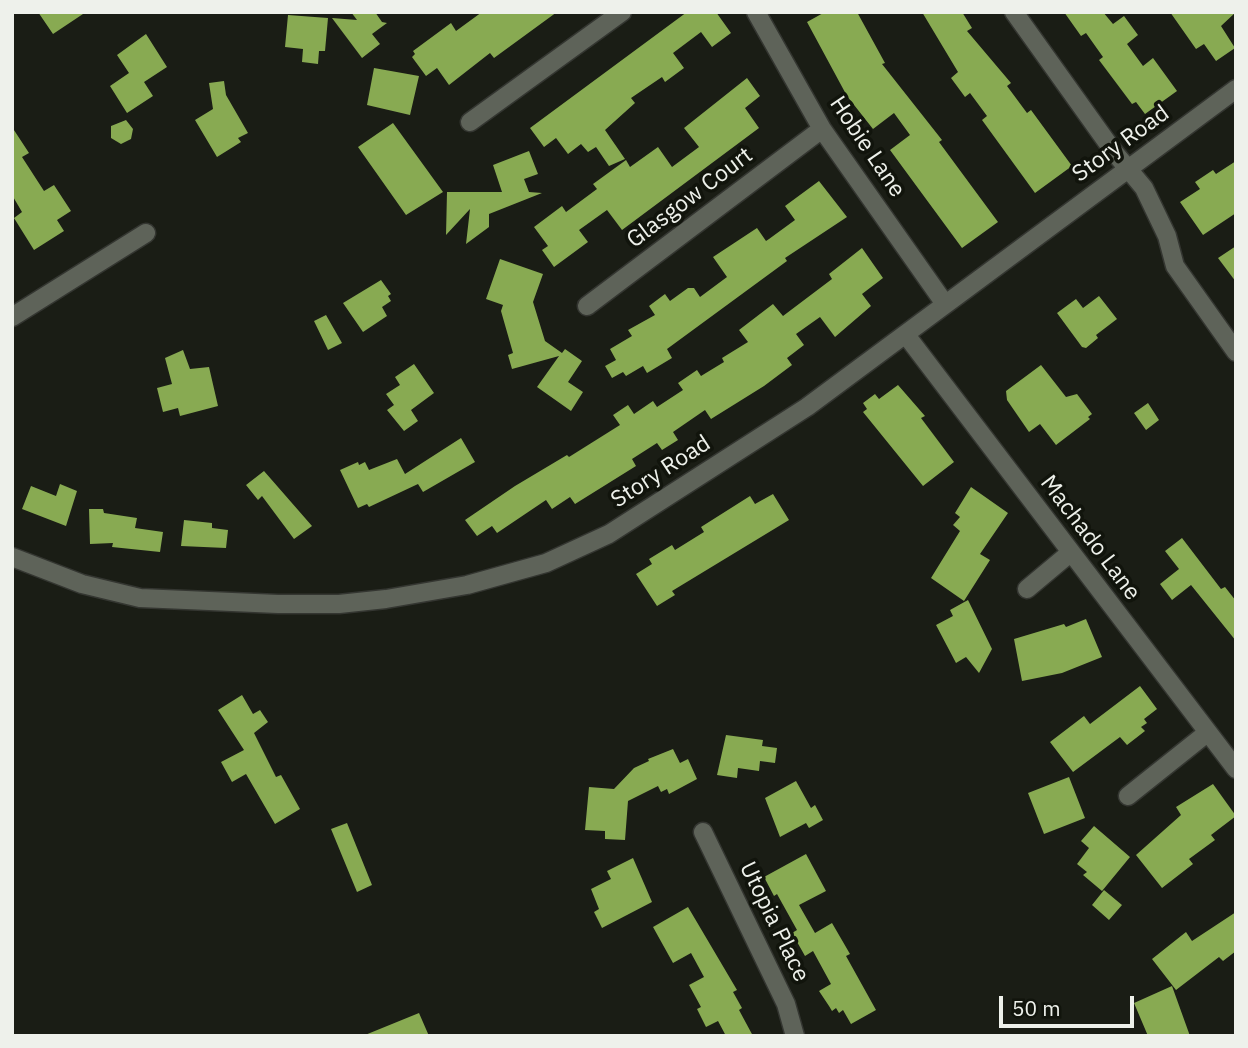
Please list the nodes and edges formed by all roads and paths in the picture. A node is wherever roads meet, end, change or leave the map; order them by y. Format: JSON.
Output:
{"nodes":[{"id":1,"x":622,"y":12,"type":"edge"},
{"id":2,"x":756,"y":12,"type":"edge"},
{"id":3,"x":1014,"y":12,"type":"edge"},
{"id":4,"x":1236,"y":89,"type":"edge"},
{"id":5,"x":470,"y":122,"type":"dead end"},
{"id":6,"x":822,"y":129,"type":"junction"},
{"id":7,"x":1128,"y":169,"type":"junction"},
{"id":8,"x":146,"y":233,"type":"dead end"},
{"id":9,"x":945,"y":304,"type":"junction"},
{"id":10,"x":587,"y":306,"type":"dead end"},
{"id":11,"x":12,"y":317,"type":"edge"},
{"id":12,"x":906,"y":335,"type":"junction"},
{"id":13,"x":1236,"y":352,"type":"edge"},
{"id":14,"x":1070,"y":553,"type":"junction"},
{"id":15,"x":12,"y":557,"type":"edge"},
{"id":16,"x":1027,"y":589,"type":"dead end"},
{"id":17,"x":1207,"y":733,"type":"junction"},
{"id":18,"x":1236,"y":769,"type":"edge"},
{"id":19,"x":1128,"y":796,"type":"dead end"},
{"id":20,"x":703,"y":832,"type":"dead end"},
{"id":21,"x":795,"y":1036,"type":"edge"}],
"edges":[{"from":1,"to":5,"type":"street"},
{"from":2,"to":6,"type":"street","name":"Hobie Lane"},
{"from":3,"to":7,"type":"street"},
{"from":4,"to":7,"type":"street","name":"Story Road"},
{"from":6,"to":9,"type":"street","name":"Hobie Lane"},
{"from":6,"to":10,"type":"street","name":"Glasgow Court"},
{"from":7,"to":9,"type":"street","name":"Story Road"},
{"from":7,"to":13,"type":"street"},
{"from":8,"to":11,"type":"street"},
{"from":9,"to":12,"type":"street","name":"Story Road"},
{"from":12,"to":14,"type":"street","name":"Machado Lane"},
{"from":12,"to":15,"type":"street","name":"Story Road"},
{"from":14,"to":16,"type":"street"},
{"from":14,"to":17,"type":"street","name":"Machado Lane"},
{"from":17,"to":18,"type":"street","name":"Machado Lane"},
{"from":17,"to":19,"type":"street"},
{"from":20,"to":21,"type":"street","name":"Utopia Place"}]}
